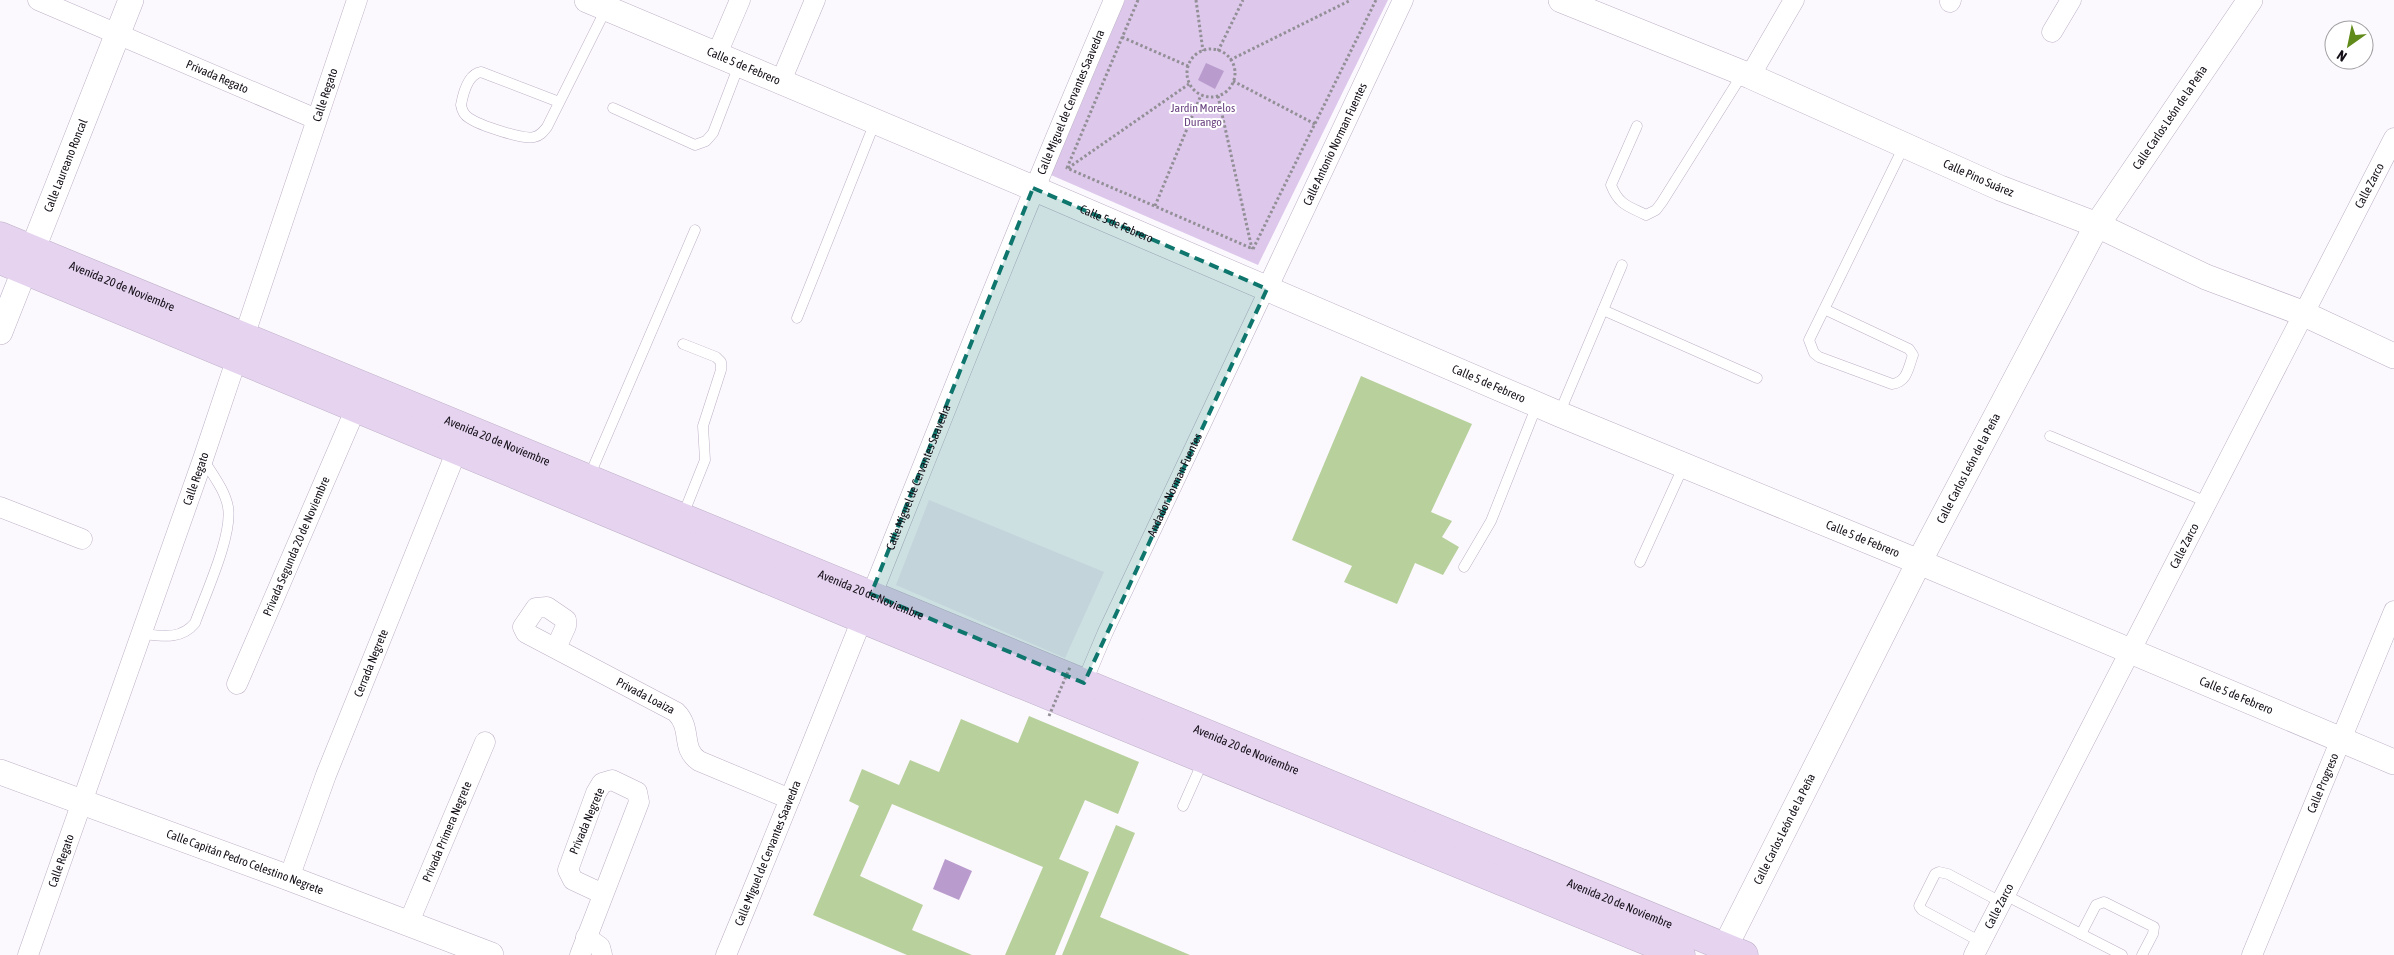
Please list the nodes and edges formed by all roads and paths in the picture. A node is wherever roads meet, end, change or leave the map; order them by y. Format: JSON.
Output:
{"nodes":[{"id":1,"x":38,"y":0,"type":"edge"},
{"id":2,"x":131,"y":0,"type":"edge"},
{"id":3,"x":357,"y":0,"type":"edge"},
{"id":4,"x":740,"y":0,"type":"edge"},
{"id":5,"x":814,"y":0,"type":"edge"},
{"id":6,"x":1114,"y":0,"type":"edge"},
{"id":7,"x":1138,"y":0,"type":"edge"},
{"id":8,"x":1196,"y":0,"type":"edge"},
{"id":9,"x":1243,"y":0,"type":"edge"},
{"id":10,"x":1351,"y":0,"type":"edge"},
{"id":11,"x":1376,"y":0,"type":"edge"},
{"id":12,"x":1403,"y":0,"type":"edge"},
{"id":13,"x":1561,"y":0,"type":"edge"},
{"id":14,"x":1794,"y":0,"type":"edge"},
{"id":15,"x":2071,"y":0,"type":"edge"},
{"id":16,"x":2250,"y":0,"type":"edge"},
{"id":17,"x":596,"y":4,"type":"edge"},
{"id":18,"x":2052,"y":32,"type":"dead end"},
{"id":19,"x":118,"y":34,"type":"junction"},
{"id":20,"x":1122,"y":37,"type":"junction"},
{"id":21,"x":1203,"y":51,"type":"junction"},
{"id":22,"x":1218,"y":51,"type":"junction"},
{"id":23,"x":717,"y":54,"type":"junction"},
{"id":24,"x":1230,"y":60,"type":"junction"},
{"id":25,"x":740,"y":64,"type":"junction"},
{"id":26,"x":1188,"y":66,"type":"junction"},
{"id":27,"x":1746,"y":75,"type":"junction"},
{"id":28,"x":781,"y":81,"type":"junction"},
{"id":29,"x":1233,"y":81,"type":"junction"},
{"id":30,"x":1189,"y":84,"type":"junction"},
{"id":31,"x":1201,"y":96,"type":"junction"},
{"id":32,"x":1218,"y":96,"type":"junction"},
{"id":33,"x":559,"y":102,"type":"junction"},
{"id":34,"x":613,"y":108,"type":"dead end"},
{"id":35,"x":316,"y":119,"type":"junction"},
{"id":36,"x":876,"y":121,"type":"junction"},
{"id":37,"x":1315,"y":124,"type":"junction"},
{"id":38,"x":1638,"y":126,"type":"dead end"},
{"id":39,"x":2394,"y":138,"type":"edge"},
{"id":40,"x":1904,"y":146,"type":"junction"},
{"id":41,"x":1067,"y":168,"type":"junction"},
{"id":42,"x":1033,"y":188,"type":"junction"},
{"id":43,"x":1155,"y":206,"type":"junction"},
{"id":44,"x":2097,"y":225,"type":"junction"},
{"id":45,"x":696,"y":230,"type":"dead end"},
{"id":46,"x":0,"y":236,"type":"edge"},
{"id":47,"x":1253,"y":249,"type":"junction"},
{"id":48,"x":19,"y":260,"type":"edge"},
{"id":49,"x":1622,"y":265,"type":"dead end"},
{"id":50,"x":1268,"y":289,"type":"junction"},
{"id":51,"x":1824,"y":309,"type":"junction"},
{"id":52,"x":1603,"y":310,"type":"junction"},
{"id":53,"x":2302,"y":313,"type":"junction"},
{"id":54,"x":797,"y":318,"type":"dead end"},
{"id":55,"x":0,"y":332,"type":"edge"},
{"id":56,"x":683,"y":344,"type":"dead end"},
{"id":57,"x":241,"y":348,"type":"junction"},
{"id":58,"x":2394,"y":356,"type":"edge"},
{"id":59,"x":1757,"y":378,"type":"dead end"},
{"id":60,"x":356,"y":408,"type":"junction"},
{"id":61,"x":1548,"y":410,"type":"junction"},
{"id":62,"x":2050,"y":436,"type":"dead end"},
{"id":63,"x":457,"y":450,"type":"junction"},
{"id":64,"x":203,"y":459,"type":"junction"},
{"id":65,"x":1684,"y":465,"type":"junction"},
{"id":66,"x":589,"y":478,"type":"junction"},
{"id":67,"x":2207,"y":502,"type":"junction"},
{"id":68,"x":0,"y":507,"type":"edge"},
{"id":69,"x":682,"y":516,"type":"junction"},
{"id":70,"x":82,"y":539,"type":"dead end"},
{"id":71,"x":1640,"y":562,"type":"dead end"},
{"id":72,"x":1919,"y":562,"type":"junction"},
{"id":73,"x":1464,"y":567,"type":"dead end"},
{"id":74,"x":866,"y":606,"type":"junction"},
{"id":75,"x":2394,"y":611,"type":"edge"},
{"id":76,"x":142,"y":634,"type":"junction"},
{"id":77,"x":556,"y":648,"type":"dead end"},
{"id":78,"x":2130,"y":652,"type":"junction"},
{"id":79,"x":1077,"y":675,"type":"junction"},
{"id":80,"x":237,"y":684,"type":"dead end"},
{"id":81,"x":1049,"y":716,"type":"dead end"},
{"id":82,"x":2341,"y":740,"type":"junction"},
{"id":83,"x":485,"y":742,"type":"dead end"},
{"id":84,"x":1204,"y":758,"type":"junction"},
{"id":85,"x":2394,"y":762,"type":"edge"},
{"id":86,"x":0,"y":772,"type":"edge"},
{"id":87,"x":790,"y":799,"type":"junction"},
{"id":88,"x":82,"y":802,"type":"junction"},
{"id":89,"x":1183,"y":806,"type":"dead end"},
{"id":90,"x":289,"y":878,"type":"junction"},
{"id":91,"x":603,"y":894,"type":"junction"},
{"id":92,"x":2003,"y":899,"type":"junction"},
{"id":93,"x":408,"y":922,"type":"junction"},
{"id":94,"x":2081,"y":934,"type":"junction"},
{"id":95,"x":583,"y":946,"type":"edge"},
{"id":96,"x":1977,"y":949,"type":"edge"},
{"id":97,"x":1730,"y":952,"type":"edge"},
{"id":98,"x":28,"y":955,"type":"edge"},
{"id":99,"x":491,"y":955,"type":"edge"},
{"id":100,"x":602,"y":955,"type":"edge"},
{"id":101,"x":726,"y":955,"type":"edge"},
{"id":102,"x":1681,"y":955,"type":"edge"},
{"id":103,"x":2122,"y":955,"type":"edge"},
{"id":104,"x":2142,"y":955,"type":"edge"},
{"id":105,"x":2252,"y":955,"type":"edge"}],
"edges":[{"from":1,"to":19,"type":"street","name":"Privada Regato"},
{"from":2,"to":19,"type":"street","name":"Calle Laureano Roncal"},
{"from":3,"to":35,"type":"street","name":"Calle Regato"},
{"from":4,"to":23,"type":"street"},
{"from":5,"to":28,"type":"street"},
{"from":6,"to":42,"type":"street","name":"Calle Miguel de Cervantes Saavedra"},
{"from":7,"to":20,"type":"path"},
{"from":8,"to":21,"type":"path"},
{"from":9,"to":22,"type":"path"},
{"from":10,"to":24,"type":"path"},
{"from":11,"to":37,"type":"path"},
{"from":12,"to":50,"type":"street","name":"Calle Antonio Norman Fuentes"},
{"from":13,"to":27,"type":"street","name":"Calle Pino Suárez"},
{"from":14,"to":27,"type":"street"},
{"from":15,"to":18,"type":"street"},
{"from":16,"to":44,"type":"street","name":"Calle Carlos León de la Peña"},
{"from":17,"to":23,"type":"street","name":"Calle 5 de Febrero"},
{"from":17,"to":33,"type":"lane"},
{"from":19,"to":35,"type":"street","name":"Privada Regato"},
{"from":19,"to":48,"type":"street","name":"Calle Laureano Roncal"},
{"from":20,"to":26,"type":"path"},
{"from":20,"to":41,"type":"path"},
{"from":21,"to":22,"type":"path"},
{"from":21,"to":26,"type":"path"},
{"from":22,"to":24,"type":"path"},
{"from":23,"to":25,"type":"street","name":"Calle 5 de Febrero"},
{"from":24,"to":29,"type":"path"},
{"from":25,"to":28,"type":"street","name":"Calle 5 de Febrero"},
{"from":25,"to":34,"type":"lane"},
{"from":26,"to":30,"type":"path"},
{"from":27,"to":38,"type":"lane"},
{"from":27,"to":40,"type":"street","name":"Calle Pino Suárez"},
{"from":28,"to":36,"type":"street","name":"Calle 5 de Febrero"},
{"from":29,"to":32,"type":"path"},
{"from":29,"to":37,"type":"path"},
{"from":30,"to":31,"type":"path"},
{"from":30,"to":41,"type":"path"},
{"from":31,"to":32,"type":"path"},
{"from":31,"to":43,"type":"path"},
{"from":32,"to":47,"type":"path"},
{"from":33,"to":33,"type":"lane"},
{"from":35,"to":57,"type":"street","name":"Calle Regato"},
{"from":36,"to":42,"type":"street","name":"Calle 5 de Febrero"},
{"from":36,"to":54,"type":"lane"},
{"from":37,"to":47,"type":"path"},
{"from":39,"to":53,"type":"street","name":"Calle Zarco"},
{"from":40,"to":44,"type":"street","name":"Calle Pino Suárez"},
{"from":40,"to":51,"type":"lane"},
{"from":41,"to":43,"type":"path"},
{"from":42,"to":50,"type":"street","name":"Calle 5 de Febrero"},
{"from":42,"to":74,"type":"street","name":"Calle Miguel de Cervantes Saavedra"},
{"from":43,"to":47,"type":"path"},
{"from":44,"to":53,"type":"street","name":"Calle Pino Suárez"},
{"from":44,"to":72,"type":"street","name":"Calle Carlos León de la Peña"},
{"from":45,"to":66,"type":"lane"},
{"from":46,"to":48,"type":"main road","name":"Avenida 20 de Noviembre"},
{"from":48,"to":55,"type":"street","name":"Calle Laureano Roncal"},
{"from":48,"to":57,"type":"main road","name":"Avenida 20 de Noviembre"},
{"from":49,"to":52,"type":"lane"},
{"from":50,"to":61,"type":"street","name":"Calle 5 de Febrero"},
{"from":50,"to":79,"type":"street","name":"Andador Norman Fuentes"},
{"from":51,"to":51,"type":"lane"},
{"from":52,"to":59,"type":"lane"},
{"from":52,"to":61,"type":"lane"},
{"from":53,"to":58,"type":"street","name":"Calle Pino Suárez"},
{"from":53,"to":67,"type":"street","name":"Calle Zarco"},
{"from":56,"to":69,"type":"lane"},
{"from":57,"to":60,"type":"main road","name":"Avenida 20 de Noviembre"},
{"from":57,"to":64,"type":"street","name":"Calle Regato"},
{"from":57,"to":66,"type":"main road","name":"Avenida 20 de Noviembre"},
{"from":60,"to":63,"type":"main road","name":"Avenida 20 de Noviembre"},
{"from":60,"to":80,"type":"street","name":"Privada Segunda 20 de Noviembre"},
{"from":61,"to":65,"type":"street","name":"Calle 5 de Febrero"},
{"from":61,"to":73,"type":"lane"},
{"from":62,"to":67,"type":"lane"},
{"from":63,"to":74,"type":"main road","name":"Avenida 20 de Noviembre"},
{"from":63,"to":90,"type":"street","name":"Cerrada Negrete"},
{"from":64,"to":76,"type":"street","name":"Calle Regato"},
{"from":64,"to":76,"type":"lane"},
{"from":65,"to":71,"type":"lane"},
{"from":65,"to":72,"type":"street","name":"Calle 5 de Febrero"},
{"from":66,"to":69,"type":"main road","name":"Avenida 20 de Noviembre"},
{"from":67,"to":78,"type":"street","name":"Calle Zarco"},
{"from":68,"to":70,"type":"street"},
{"from":69,"to":74,"type":"main road","name":"Avenida 20 de Noviembre"},
{"from":72,"to":78,"type":"street","name":"Calle 5 de Febrero"},
{"from":72,"to":97,"type":"street","name":"Calle Carlos León de la Peña"},
{"from":74,"to":79,"type":"main road","name":"Avenida 20 de Noviembre"},
{"from":74,"to":84,"type":"main road","name":"Avenida 20 de Noviembre"},
{"from":74,"to":87,"type":"street","name":"Calle Miguel de Cervantes Saavedra"},
{"from":75,"to":82,"type":"street","name":"Calle Progreso"},
{"from":76,"to":88,"type":"street","name":"Calle Regato"},
{"from":77,"to":87,"type":"street","name":"Privada Loaiza"},
{"from":78,"to":82,"type":"street","name":"Calle 5 de Febrero"},
{"from":78,"to":92,"type":"street","name":"Calle Zarco"},
{"from":79,"to":81,"type":"path","bridge":true},
{"from":79,"to":97,"type":"main road","name":"Avenida 20 de Noviembre"},
{"from":82,"to":85,"type":"street","name":"Calle 5 de Febrero"},
{"from":82,"to":105,"type":"street","name":"Calle Progreso"},
{"from":83,"to":93,"type":"street","name":"Privada Primera Negrete"},
{"from":84,"to":89,"type":"lane"},
{"from":84,"to":102,"type":"main road","name":"Avenida 20 de Noviembre"},
{"from":86,"to":88,"type":"street","name":"Calle Capitán Pedro Celestino Negrete"},
{"from":87,"to":101,"type":"street","name":"Calle Miguel de Cervantes Saavedra"},
{"from":88,"to":90,"type":"street","name":"Calle Capitán Pedro Celestino Negrete"},
{"from":88,"to":98,"type":"street","name":"Calle Regato"},
{"from":90,"to":93,"type":"street","name":"Calle Capitán Pedro Celestino Negrete"},
{"from":91,"to":91,"type":"street","name":"Privada Negrete"},
{"from":91,"to":95,"type":"street","name":"Privada Negrete"},
{"from":92,"to":94,"type":"lane"},
{"from":92,"to":96,"type":"street","name":"Calle Zarco"},
{"from":92,"to":96,"type":"lane"},
{"from":93,"to":99,"type":"street","name":"Calle Capitán Pedro Celestino Negrete"},
{"from":94,"to":103,"type":"lane"},
{"from":94,"to":104,"type":"lane"},
{"from":95,"to":100,"type":"street","name":"Privada Negrete"}]}
